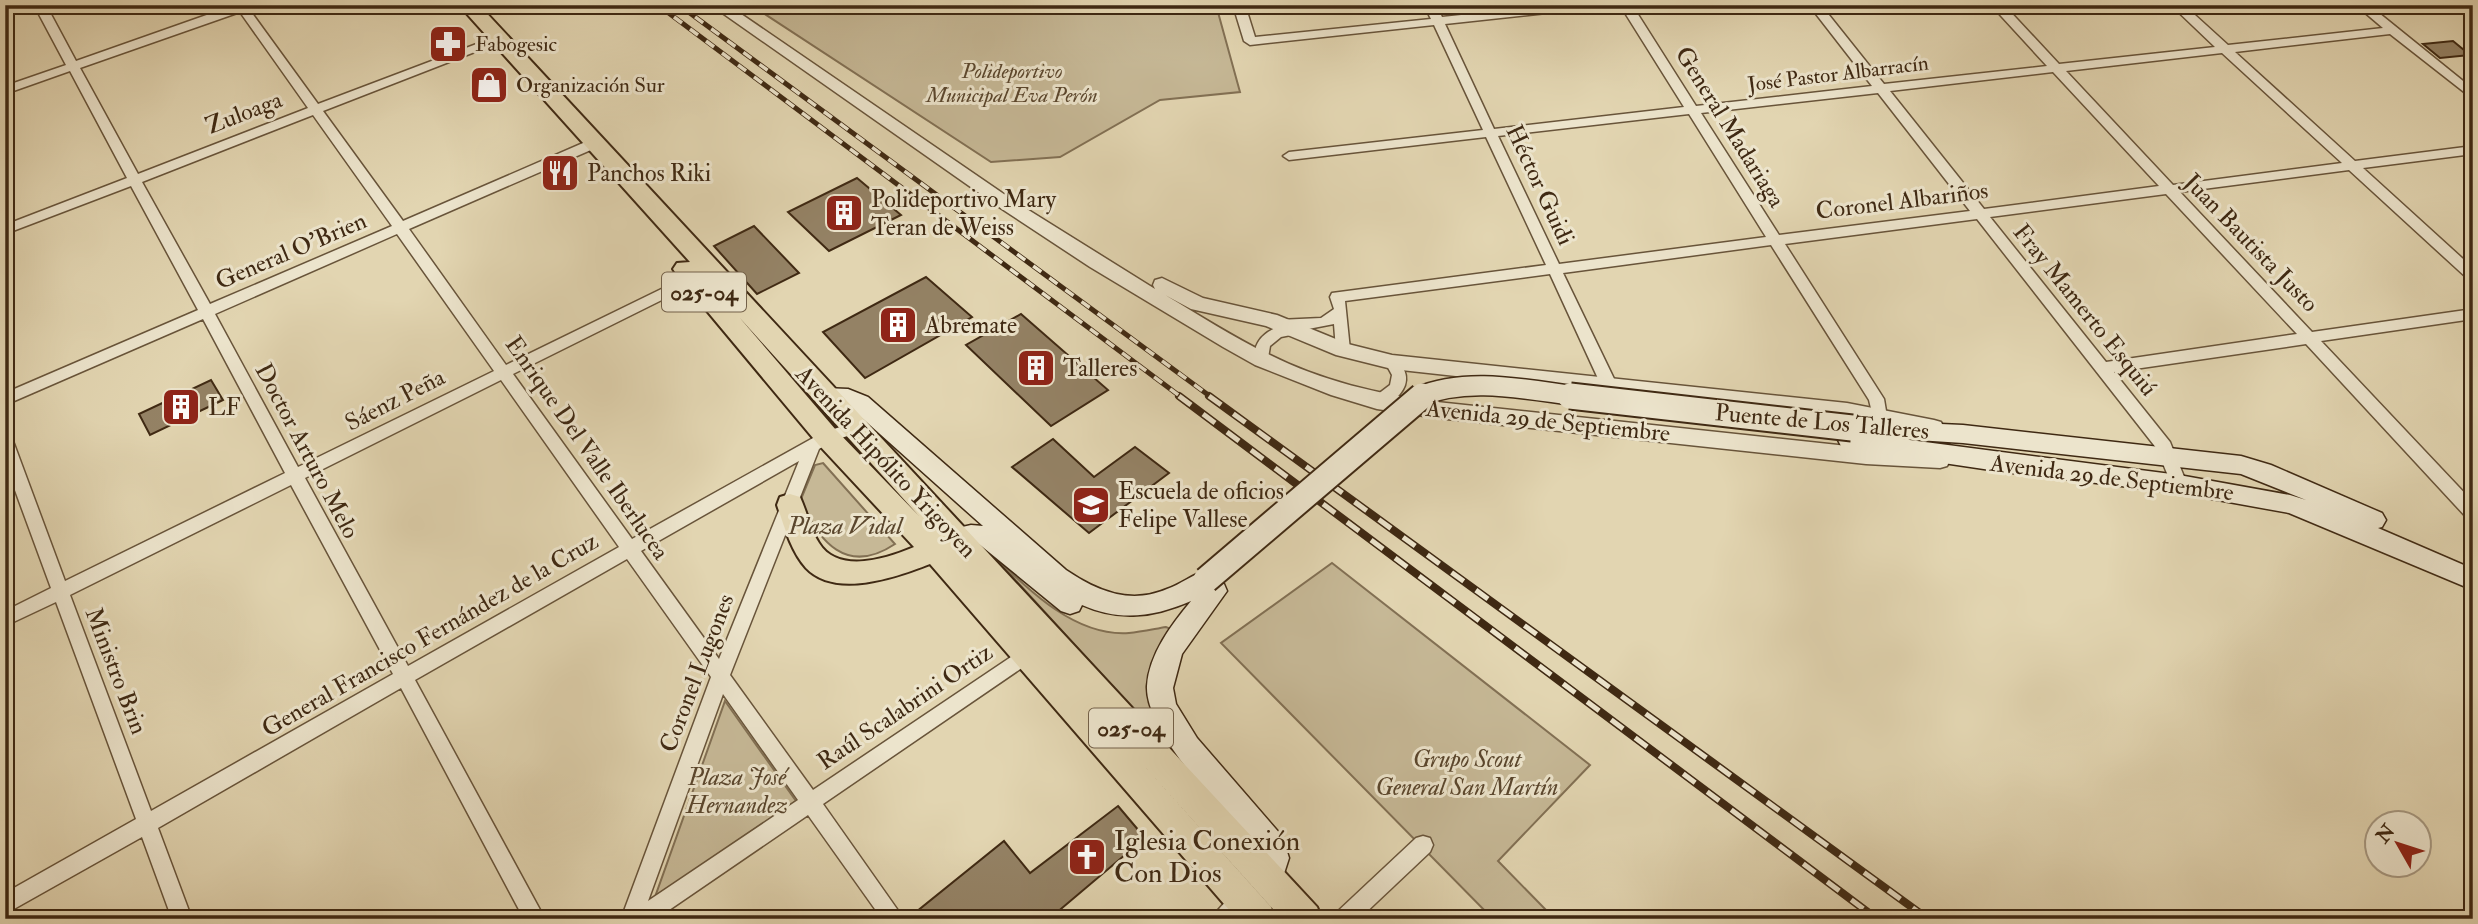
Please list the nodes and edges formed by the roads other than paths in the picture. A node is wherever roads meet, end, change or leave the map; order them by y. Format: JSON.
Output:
{"nodes":[{"id":1,"x":40,"y":5,"type":"edge"},
{"id":2,"x":447,"y":5,"type":"edge"},
{"id":3,"x":468,"y":5,"type":"edge"},
{"id":4,"x":718,"y":5,"type":"edge"},
{"id":5,"x":732,"y":5,"type":"edge"},
{"id":6,"x":1239,"y":5,"type":"edge"},
{"id":7,"x":1430,"y":5,"type":"edge"},
{"id":8,"x":1592,"y":5,"type":"edge"},
{"id":9,"x":1626,"y":5,"type":"edge"},
{"id":10,"x":1815,"y":5,"type":"edge"},
{"id":11,"x":1997,"y":5,"type":"edge"},
{"id":12,"x":2177,"y":5,"type":"edge"},
{"id":13,"x":2362,"y":5,"type":"edge"},
{"id":14,"x":244,"y":6,"type":"edge"},
{"id":15,"x":1437,"y":22,"type":"junction"},
{"id":16,"x":2392,"y":30,"type":"junction"},
{"id":17,"x":491,"y":42,"type":"junction"},
{"id":18,"x":2227,"y":49,"type":"junction"},
{"id":19,"x":72,"y":67,"type":"junction"},
{"id":20,"x":2057,"y":68,"type":"junction"},
{"id":21,"x":1880,"y":88,"type":"junction"},
{"id":22,"x":5,"y":90,"type":"edge"},
{"id":23,"x":2473,"y":95,"type":"edge"},
{"id":24,"x":316,"y":110,"type":"junction"},
{"id":25,"x":1692,"y":111,"type":"junction"},
{"id":26,"x":1490,"y":134,"type":"junction"},
{"id":27,"x":586,"y":147,"type":"junction"},
{"id":28,"x":2473,"y":150,"type":"edge"},
{"id":29,"x":1289,"y":156,"type":"dead end"},
{"id":30,"x":2355,"y":166,"type":"junction"},
{"id":31,"x":134,"y":179,"type":"junction"},
{"id":32,"x":2169,"y":190,"type":"junction"},
{"id":33,"x":1980,"y":215,"type":"junction"},
{"id":34,"x":402,"y":228,"type":"junction"},
{"id":35,"x":5,"y":229,"type":"edge"},
{"id":36,"x":1774,"y":240,"type":"junction"},
{"id":37,"x":1555,"y":270,"type":"junction"},
{"id":38,"x":2473,"y":276,"type":"edge"},
{"id":39,"x":693,"y":279,"type":"junction"},
{"id":40,"x":1339,"y":303,"type":"junction"},
{"id":41,"x":206,"y":312,"type":"junction"},
{"id":42,"x":2473,"y":314,"type":"edge"},
{"id":43,"x":1289,"y":326,"type":"junction"},
{"id":44,"x":2311,"y":337,"type":"junction"},
{"id":45,"x":1343,"y":350,"type":"junction"},
{"id":46,"x":1262,"y":360,"type":"junction"},
{"id":47,"x":1392,"y":362,"type":"junction"},
{"id":48,"x":2103,"y":368,"type":"junction"},
{"id":49,"x":503,"y":373,"type":"junction"},
{"id":50,"x":1609,"y":385,"type":"junction"},
{"id":51,"x":824,"y":396,"type":"junction"},
{"id":52,"x":5,"y":399,"type":"edge"},
{"id":53,"x":1377,"y":401,"type":"junction"},
{"id":54,"x":1879,"y":417,"type":"junction"},
{"id":55,"x":883,"y":420,"type":"junction"},
{"id":56,"x":854,"y":428,"type":"junction"},
{"id":57,"x":1850,"y":434,"type":"junction"},
{"id":58,"x":1963,"y":434,"type":"junction"},
{"id":59,"x":5,"y":441,"type":"edge"},
{"id":60,"x":819,"y":441,"type":"junction"},
{"id":61,"x":2169,"y":457,"type":"junction"},
{"id":62,"x":2004,"y":463,"type":"junction"},
{"id":63,"x":296,"y":476,"type":"junction"},
{"id":64,"x":2179,"y":484,"type":"junction"},
{"id":65,"x":790,"y":505,"type":"junction"},
{"id":66,"x":2473,"y":513,"type":"edge"},
{"id":67,"x":997,"y":535,"type":"junction"},
{"id":68,"x":628,"y":550,"type":"junction"},
{"id":69,"x":946,"y":551,"type":"junction"},
{"id":70,"x":2473,"y":565,"type":"edge"},
{"id":71,"x":2473,"y":580,"type":"edge"},
{"id":72,"x":1215,"y":592,"type":"junction"},
{"id":73,"x":60,"y":593,"type":"junction"},
{"id":74,"x":5,"y":619,"type":"edge"},
{"id":75,"x":1026,"y":656,"type":"junction"},
{"id":76,"x":720,"y":677,"type":"junction"},
{"id":77,"x":403,"y":679,"type":"junction"},
{"id":78,"x":810,"y":800,"type":"junction"},
{"id":79,"x":147,"y":823,"type":"junction"},
{"id":80,"x":1423,"y":845,"type":"dead end"},
{"id":81,"x":1269,"y":878,"type":"junction"},
{"id":82,"x":5,"y":904,"type":"edge"},
{"id":83,"x":1241,"y":913,"type":"edge"},
{"id":84,"x":182,"y":919,"type":"edge"},
{"id":85,"x":535,"y":919,"type":"edge"},
{"id":86,"x":631,"y":919,"type":"edge"},
{"id":87,"x":638,"y":919,"type":"edge"},
{"id":88,"x":894,"y":919,"type":"edge"},
{"id":89,"x":1305,"y":919,"type":"edge"},
{"id":90,"x":1344,"y":919,"type":"edge"}],
"edges":[{"from":1,"to":19,"type":"street","name":"Doctor Arturo Melo"},
{"from":2,"to":17,"type":"main road","name":"Avenida Hipólito Yrigoyen","number":"025-04"},
{"from":3,"to":17,"type":"main road","name":"Avenida Hipólito Yrigoyen","number":"025-04"},
{"from":4,"to":46,"type":"street","name":"Avenida 29 de Septiembre"},
{"from":5,"to":43,"type":"street","name":"Avenida 29 de Septiembre"},
{"from":6,"to":15,"type":"street"},
{"from":7,"to":15,"type":"street","name":"Héctor Guidi"},
{"from":8,"to":15,"type":"street"},
{"from":9,"to":25,"type":"street","name":"General Madariaga"},
{"from":10,"to":21,"type":"street","name":"Fray Mamerto Esquiú"},
{"from":11,"to":20,"type":"street","name":"Juan Bautista Justo"},
{"from":12,"to":18,"type":"street"},
{"from":13,"to":16,"type":"street"},
{"from":14,"to":19,"type":"street"},
{"from":14,"to":24,"type":"street","name":"Enrique Del Valle Iberlucea"},
{"from":15,"to":26,"type":"street","name":"Héctor Guidi"},
{"from":16,"to":18,"type":"street","name":"José Pastor Albarracín"},
{"from":16,"to":23,"type":"street"},
{"from":17,"to":24,"type":"street","name":"Zuloaga"},
{"from":17,"to":27,"type":"main road","name":"Avenida Hipólito Yrigoyen","number":"025-04"},
{"from":18,"to":20,"type":"street","name":"José Pastor Albarracín"},
{"from":18,"to":30,"type":"street"},
{"from":19,"to":22,"type":"street"},
{"from":19,"to":31,"type":"street","name":"Doctor Arturo Melo"},
{"from":20,"to":21,"type":"street","name":"José Pastor Albarracín"},
{"from":20,"to":32,"type":"street","name":"Juan Bautista Justo"},
{"from":21,"to":25,"type":"street","name":"José Pastor Albarracín"},
{"from":21,"to":33,"type":"street","name":"Fray Mamerto Esquiú"},
{"from":24,"to":31,"type":"street","name":"Zuloaga"},
{"from":24,"to":34,"type":"street","name":"Enrique Del Valle Iberlucea"},
{"from":25,"to":26,"type":"street","name":"José Pastor Albarracín"},
{"from":25,"to":36,"type":"street","name":"General Madariaga"},
{"from":26,"to":29,"type":"street","name":"José Pastor Albarracín"},
{"from":26,"to":37,"type":"street","name":"Héctor Guidi"},
{"from":27,"to":34,"type":"street","name":"General O'Brien"},
{"from":27,"to":39,"type":"main road","name":"Avenida Hipólito Yrigoyen","number":"025-04"},
{"from":27,"to":51,"type":"main road","name":"Avenida Hipólito Yrigoyen","number":"025-04"},
{"from":28,"to":30,"type":"street","name":"Coronel Albariños"},
{"from":30,"to":32,"type":"street","name":"Coronel Albariños"},
{"from":30,"to":38,"type":"street"},
{"from":31,"to":35,"type":"street","name":"Zuloaga"},
{"from":31,"to":41,"type":"street","name":"Doctor Arturo Melo"},
{"from":32,"to":33,"type":"street","name":"Coronel Albariños"},
{"from":32,"to":44,"type":"street","name":"Juan Bautista Justo"},
{"from":33,"to":36,"type":"street","name":"Coronel Albariños"},
{"from":33,"to":48,"type":"street","name":"Fray Mamerto Esquiú"},
{"from":34,"to":41,"type":"street","name":"General O'Brien"},
{"from":34,"to":49,"type":"street","name":"Enrique Del Valle Iberlucea"},
{"from":36,"to":37,"type":"street","name":"Coronel Albariños"},
{"from":36,"to":54,"type":"street","name":"General Madariaga"},
{"from":37,"to":40,"type":"street","name":"Coronel Albariños"},
{"from":37,"to":50,"type":"street","name":"Héctor Guidi"},
{"from":39,"to":49,"type":"street","name":"Sáenz Peña"},
{"from":39,"to":60,"type":"main road","name":"Avenida Hipólito Yrigoyen","number":"025-04"},
{"from":40,"to":43,"type":"street","name":"Coronel Albariños"},
{"from":40,"to":45,"type":"street"},
{"from":41,"to":52,"type":"street","name":"General O'Brien"},
{"from":41,"to":63,"type":"street","name":"Doctor Arturo Melo"},
{"from":42,"to":44,"type":"street"},
{"from":43,"to":45,"type":"street","name":"Avenida 29 de Septiembre"},
{"from":43,"to":46,"type":"street"},
{"from":44,"to":48,"type":"street"},
{"from":44,"to":66,"type":"street","name":"Juan Bautista Justo"},
{"from":45,"to":47,"type":"street","name":"Avenida 29 de Septiembre"},
{"from":46,"to":53,"type":"street","name":"Avenida 29 de Septiembre"},
{"from":47,"to":50,"type":"street","name":"Avenida 29 de Septiembre"},
{"from":47,"to":53,"type":"street"},
{"from":48,"to":61,"type":"street","name":"Fray Mamerto Esquiú"},
{"from":49,"to":63,"type":"street","name":"Sáenz Peña"},
{"from":49,"to":68,"type":"street","name":"Enrique Del Valle Iberlucea"},
{"from":50,"to":54,"type":"street","name":"Avenida 29 de Septiembre"},
{"from":51,"to":55,"type":"main road","name":"Puente de Los Talleres"},
{"from":51,"to":56,"type":"main road","name":"Avenida Hipólito Yrigoyen","number":"025-04"},
{"from":53,"to":62,"type":"street","name":"Avenida 29 de Septiembre"},
{"from":54,"to":58,"type":"street","name":"Avenida 29 de Septiembre"},
{"from":55,"to":56,"type":"street","name":"General Francisco Fernández de la Cruz"},
{"from":55,"to":67,"type":"main road","name":"Puente de Los Talleres"},
{"from":56,"to":60,"type":"street","name":"General Francisco Fernández de la Cruz"},
{"from":56,"to":69,"type":"main road","name":"Avenida Hipólito Yrigoyen","number":"025-04"},
{"from":57,"to":58,"type":"main road","name":"Puente de Los Talleres"},
{"from":57,"to":62,"type":"main road","name":"Puente de Los Talleres"},
{"from":57,"to":67,"type":"main road","name":"Puente de Los Talleres","bridge":true},
{"from":57,"to":72,"type":"main road","name":"Puente de Los Talleres"},
{"from":58,"to":61,"type":"main road","name":"Avenida 29 de Septiembre"},
{"from":59,"to":73,"type":"street","name":"Ministro Brin"},
{"from":60,"to":65,"type":"street","name":"Coronel Lugones"},
{"from":60,"to":68,"type":"street","name":"General Francisco Fernández de la Cruz"},
{"from":60,"to":69,"type":"main road","name":"Avenida Hipólito Yrigoyen","number":"025-04"},
{"from":61,"to":64,"type":"street","name":"Fray Mamerto Esquiú"},
{"from":61,"to":70,"type":"main road","name":"Avenida 29 de Septiembre"},
{"from":62,"to":64,"type":"main road","name":"Avenida 29 de Septiembre"},
{"from":63,"to":73,"type":"street","name":"Sáenz Peña"},
{"from":63,"to":77,"type":"street","name":"Doctor Arturo Melo"},
{"from":64,"to":71,"type":"main road","name":"Avenida 29 de Septiembre"},
{"from":65,"to":69,"type":"main road"},
{"from":65,"to":76,"type":"street","name":"Coronel Lugones"},
{"from":67,"to":69,"type":"main road"},
{"from":67,"to":72,"type":"main road","name":"Puente de Los Talleres"},
{"from":68,"to":76,"type":"street","name":"Enrique Del Valle Iberlucea"},
{"from":68,"to":77,"type":"street","name":"General Francisco Fernández de la Cruz"},
{"from":69,"to":75,"type":"main road","name":"Avenida Hipólito Yrigoyen","number":"025-04"},
{"from":69,"to":81,"type":"main road","name":"Avenida Hipólito Yrigoyen","number":"025-04"},
{"from":72,"to":81,"type":"main road","name":"Puente de Los Talleres"},
{"from":73,"to":74,"type":"street","name":"Sáenz Peña"},
{"from":73,"to":79,"type":"street","name":"Ministro Brin"},
{"from":75,"to":78,"type":"street","name":"Raúl Scalabrini Ortiz"},
{"from":75,"to":83,"type":"main road","name":"Avenida Hipólito Yrigoyen","number":"025-04"},
{"from":76,"to":78,"type":"street","name":"Enrique Del Valle Iberlucea"},
{"from":76,"to":86,"type":"street","name":"Coronel Lugones"},
{"from":77,"to":79,"type":"street","name":"General Francisco Fernández de la Cruz"},
{"from":77,"to":85,"type":"street","name":"Doctor Arturo Melo"},
{"from":78,"to":87,"type":"street","name":"Raúl Scalabrini Ortiz"},
{"from":78,"to":88,"type":"street","name":"Enrique Del Valle Iberlucea"},
{"from":79,"to":82,"type":"street","name":"General Francisco Fernández de la Cruz"},
{"from":79,"to":84,"type":"street","name":"Ministro Brin"},
{"from":80,"to":90,"type":"street"},
{"from":81,"to":83,"type":"street"},
{"from":81,"to":89,"type":"main road","name":"Avenida Hipólito Yrigoyen","number":"025-04"}]}
